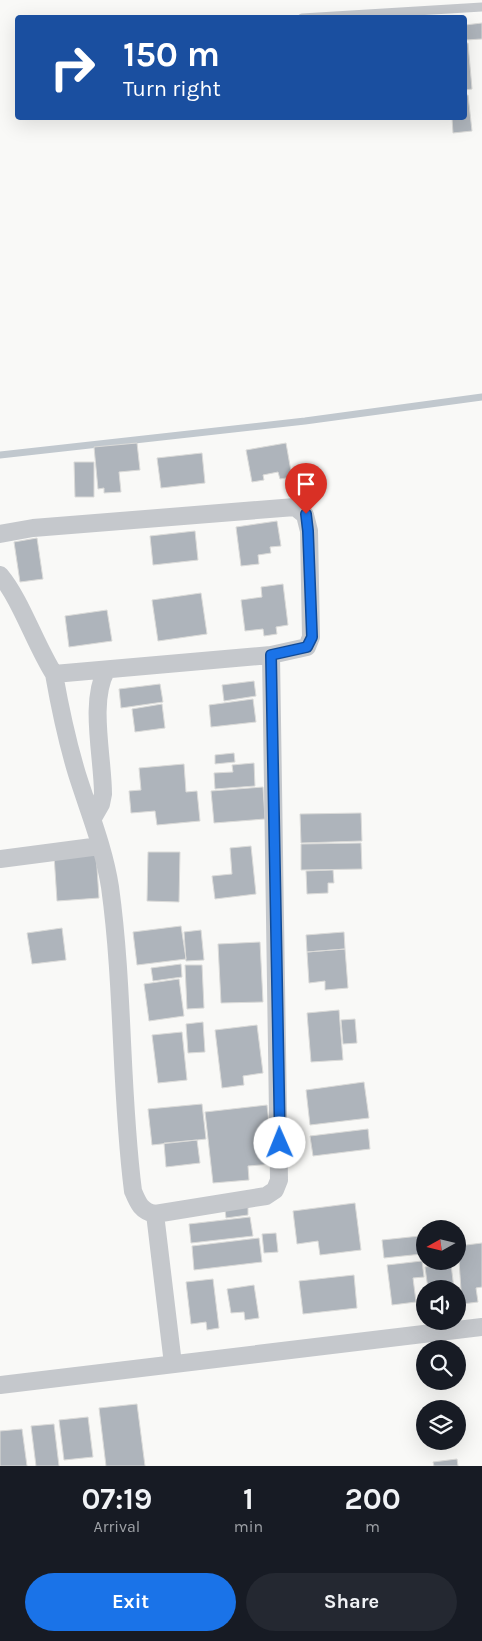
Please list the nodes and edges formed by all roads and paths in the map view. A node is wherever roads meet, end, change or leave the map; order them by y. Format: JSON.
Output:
{"nodes":[{"id":1,"x":482,"y":7,"type":"edge"},
{"id":2,"x":351,"y":15,"type":"edge"},
{"id":3,"x":0,"y":534,"type":"edge"},
{"id":4,"x":0,"y":575,"type":"edge"},
{"id":5,"x":271,"y":655,"type":"junction"},
{"id":6,"x":106,"y":671,"type":"junction"},
{"id":7,"x":54,"y":674,"type":"junction"},
{"id":8,"x":93,"y":818,"type":"junction"},
{"id":9,"x":100,"y":846,"type":"junction"},
{"id":10,"x":0,"y":860,"type":"edge"},
{"id":11,"x":156,"y":1214,"type":"junction"},
{"id":12,"x":482,"y":1327,"type":"edge"},
{"id":13,"x":173,"y":1364,"type":"junction"},
{"id":14,"x":0,"y":1386,"type":"edge"}],
"edges":[{"from":1,"to":2,"type":"lane"},
{"from":3,"to":5,"type":"street"},
{"from":4,"to":7,"type":"street"},
{"from":5,"to":6,"type":"street"},
{"from":5,"to":11,"type":"street"},
{"from":6,"to":7,"type":"street"},
{"from":6,"to":8,"type":"street"},
{"from":7,"to":8,"type":"street"},
{"from":8,"to":9,"type":"street"},
{"from":9,"to":10,"type":"street"},
{"from":9,"to":11,"type":"street"},
{"from":11,"to":13,"type":"street"},
{"from":12,"to":13,"type":"street"},
{"from":13,"to":14,"type":"street"}]}
